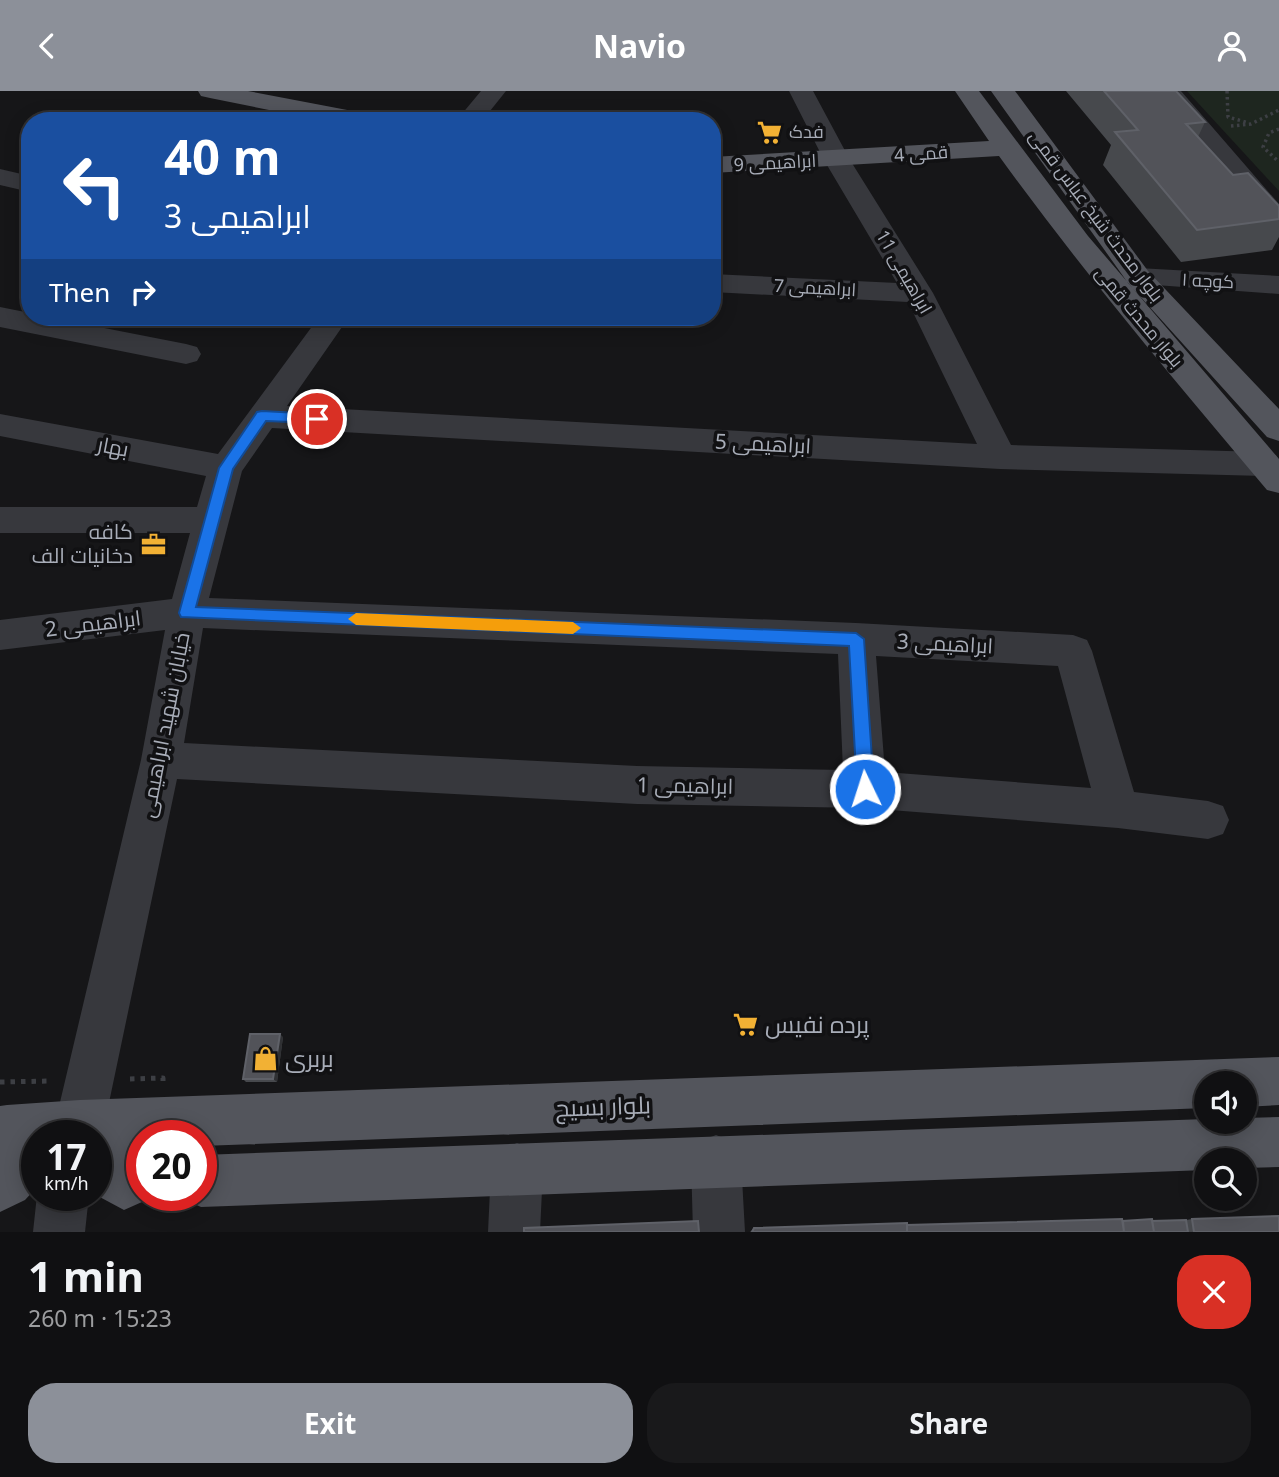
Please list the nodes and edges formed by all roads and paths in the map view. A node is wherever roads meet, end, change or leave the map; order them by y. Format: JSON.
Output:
{"nodes":[{"id":1,"x":210,"y":91,"type":"edge"},
{"id":2,"x":494,"y":91,"type":"edge"},
{"id":3,"x":801,"y":91,"type":"edge"},
{"id":4,"x":967,"y":91,"type":"edge"},
{"id":5,"x":1003,"y":91,"type":"edge"},
{"id":6,"x":1168,"y":91,"type":"edge"},
{"id":7,"x":1227,"y":91,"type":"edge"},
{"id":8,"x":1279,"y":110,"type":"edge"},
{"id":9,"x":317,"y":112,"type":"edge"},
{"id":10,"x":476,"y":112,"type":"edge"},
{"id":11,"x":1251,"y":124,"type":"junction"},
{"id":12,"x":1226,"y":127,"type":"dead end"},
{"id":13,"x":1279,"y":129,"type":"edge"},
{"id":14,"x":1269,"y":132,"type":"junction"},
{"id":15,"x":1279,"y":134,"type":"edge"},
{"id":16,"x":1005,"y":148,"type":"junction"},
{"id":17,"x":837,"y":160,"type":"junction"},
{"id":18,"x":1279,"y":162,"type":"edge"},
{"id":19,"x":721,"y":165,"type":"edge"},
{"id":20,"x":0,"y":177,"type":"edge"},
{"id":21,"x":21,"y":182,"type":"edge"},
{"id":22,"x":1279,"y":221,"type":"edge"},
{"id":23,"x":1138,"y":277,"type":"junction"},
{"id":24,"x":721,"y":283,"type":"edge"},
{"id":25,"x":1279,"y":285,"type":"edge"},
{"id":26,"x":918,"y":293,"type":"junction"},
{"id":27,"x":0,"y":317,"type":"edge"},
{"id":28,"x":21,"y":321,"type":"edge"},
{"id":29,"x":45,"y":326,"type":"edge"},
{"id":30,"x":327,"y":326,"type":"edge"},
{"id":31,"x":186,"y":354,"type":"dead end"},
{"id":32,"x":262,"y":416,"type":"junction"},
{"id":33,"x":0,"y":425,"type":"edge"},
{"id":34,"x":1279,"y":429,"type":"edge"},
{"id":35,"x":1000,"y":457,"type":"junction"},
{"id":36,"x":226,"y":468,"type":"junction"},
{"id":37,"x":1272,"y":472,"type":"edge"},
{"id":38,"x":0,"y":520,"type":"edge"},
{"id":39,"x":211,"y":520,"type":"junction"},
{"id":40,"x":187,"y":613,"type":"junction"},
{"id":41,"x":0,"y":635,"type":"edge"},
{"id":42,"x":856,"y":639,"type":"junction"},
{"id":43,"x":161,"y":760,"type":"junction"},
{"id":44,"x":865,"y":789,"type":"junction"},
{"id":45,"x":1118,"y":809,"type":"junction"},
{"id":46,"x":1208,"y":820,"type":"dead end"},
{"id":47,"x":1279,"y":1081,"type":"edge"},
{"id":48,"x":1257,"y":1082,"type":"edge"},
{"id":49,"x":1194,"y":1084,"type":"edge"},
{"id":50,"x":80,"y":1120,"type":"edge"},
{"id":51,"x":217,"y":1121,"type":"edge"},
{"id":52,"x":4,"y":1131,"type":"edge"},
{"id":53,"x":126,"y":1134,"type":"edge"},
{"id":54,"x":1279,"y":1142,"type":"edge"},
{"id":55,"x":716,"y":1160,"type":"junction"},
{"id":56,"x":517,"y":1169,"type":"junction"},
{"id":57,"x":217,"y":1180,"type":"edge"},
{"id":58,"x":121,"y":1184,"type":"edge"},
{"id":59,"x":0,"y":1186,"type":"edge"},
{"id":60,"x":21,"y":1190,"type":"edge"},
{"id":61,"x":0,"y":1192,"type":"edge"},
{"id":62,"x":61,"y":1211,"type":"edge"},
{"id":63,"x":59,"y":1232,"type":"edge"},
{"id":64,"x":514,"y":1232,"type":"edge"},
{"id":65,"x":719,"y":1232,"type":"edge"}],
"edges":[{"from":1,"to":9,"type":"main road"},
{"from":2,"to":10,"type":"street"},
{"from":3,"to":17,"type":"street","name":"ابراهیمی 11"},
{"from":4,"to":16,"type":"main road","name":"بلوار محدث شیخ عباس قمی"},
{"from":5,"to":23,"type":"main road","name":"بلوار محدث شیخ عباس قمی"},
{"from":6,"to":22,"type":"street"},
{"from":7,"to":11,"type":"path"},
{"from":8,"to":11,"type":"path"},
{"from":11,"to":12,"type":"path"},
{"from":13,"to":14,"type":"path"},
{"from":14,"to":15,"type":"path"},
{"from":14,"to":18,"type":"path"},
{"from":16,"to":17,"type":"main road","name":"قمی 4"},
{"from":16,"to":37,"type":"main road","name":"بلوار محدث قمی"},
{"from":17,"to":19,"type":"main road","name":"ابراهیمی 9"},
{"from":17,"to":26,"type":"street","name":"ابراهیمی 11"},
{"from":20,"to":21,"type":"street"},
{"from":23,"to":25,"type":"street","name":"کوچه ۱"},
{"from":23,"to":34,"type":"main road","name":"بلوار محدث شیخ عباس قمی"},
{"from":24,"to":26,"type":"street","name":"ابراهیمی 7"},
{"from":26,"to":35,"type":"street","name":"ابراهیمی 11"},
{"from":27,"to":28,"type":"street"},
{"from":29,"to":31,"type":"street"},
{"from":30,"to":32,"type":"street","name":"خیابان شهید ابراهیمی"},
{"from":32,"to":35,"type":"street","name":"ابراهیمی 5"},
{"from":32,"to":36,"type":"street","name":"خیابان شهید ابراهیمی"},
{"from":33,"to":36,"type":"street","name":"بهار"},
{"from":35,"to":37,"type":"street","name":"ابراهیمی 5"},
{"from":36,"to":39,"type":"street","name":"خیابان شهید ابراهیمی"},
{"from":38,"to":39,"type":"street"},
{"from":39,"to":40,"type":"street","name":"خیابان شهید ابراهیمی"},
{"from":40,"to":41,"type":"street","name":"ابراهیمی 2"},
{"from":40,"to":42,"type":"street","name":"ابراهیمی 3"},
{"from":40,"to":43,"type":"street","name":"خیابان شهید ابراهیمی"},
{"from":42,"to":44,"type":"street"},
{"from":42,"to":45,"type":"street","name":"ابراهیمی 3"},
{"from":43,"to":44,"type":"street","name":"ابراهیمی 1"},
{"from":43,"to":50,"type":"street","name":"خیابان شهید ابراهیمی"},
{"from":44,"to":45,"type":"street","name":"ابراهیمی 1"},
{"from":45,"to":46,"type":"street","name":"ابراهیمی 1"},
{"from":47,"to":48,"type":"main road"},
{"from":49,"to":51,"type":"main road","name":"بلوار بسیج"},
{"from":52,"to":59,"type":"main road"},
{"from":53,"to":58,"type":"main road"},
{"from":54,"to":55,"type":"main road"},
{"from":55,"to":56,"type":"main road"},
{"from":55,"to":65,"type":"street"},
{"from":56,"to":57,"type":"main road"},
{"from":56,"to":64,"type":"street"},
{"from":60,"to":61,"type":"main road"},
{"from":62,"to":63,"type":"street"}]}
